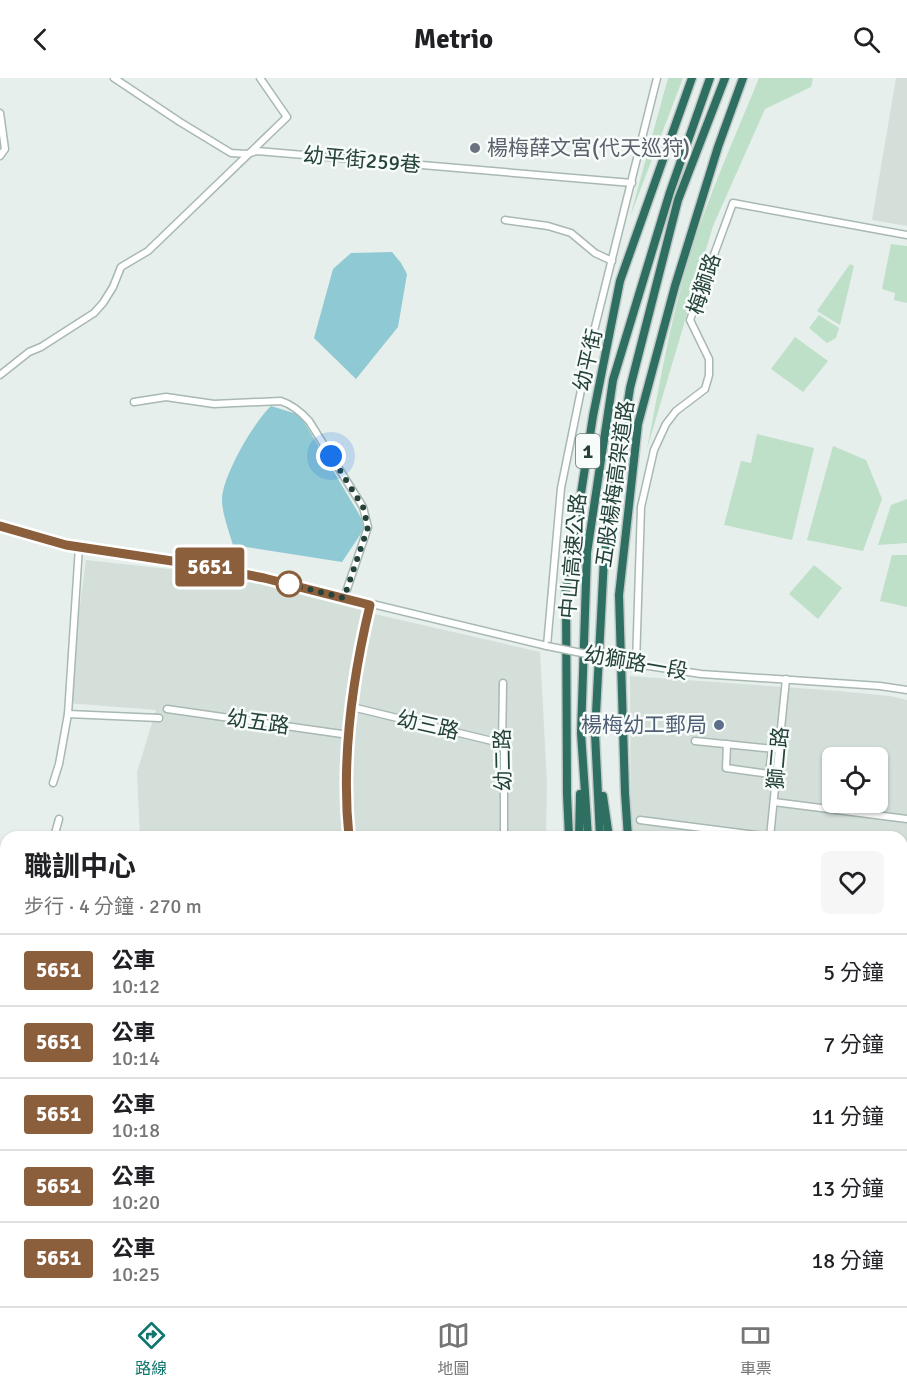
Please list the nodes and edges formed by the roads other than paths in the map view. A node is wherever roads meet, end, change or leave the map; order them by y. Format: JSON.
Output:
{"nodes":[{"id":1,"x":114,"y":78,"type":"edge"},
{"id":2,"x":260,"y":78,"type":"edge"},
{"id":3,"x":657,"y":78,"type":"edge"},
{"id":4,"x":692,"y":78,"type":"edge"},
{"id":5,"x":710,"y":78,"type":"edge"},
{"id":6,"x":725,"y":78,"type":"edge"},
{"id":7,"x":743,"y":78,"type":"edge"},
{"id":8,"x":0,"y":113,"type":"edge"},
{"id":9,"x":247,"y":154,"type":"junction"},
{"id":10,"x":0,"y":156,"type":"edge"},
{"id":11,"x":632,"y":183,"type":"junction"},
{"id":12,"x":505,"y":220,"type":"dead end"},
{"id":13,"x":907,"y":235,"type":"edge"},
{"id":14,"x":612,"y":261,"type":"junction"},
{"id":15,"x":0,"y":375,"type":"edge"},
{"id":16,"x":134,"y":402,"type":"dead end"},
{"id":17,"x":0,"y":526,"type":"edge"},
{"id":18,"x":79,"y":547,"type":"junction"},
{"id":19,"x":344,"y":598,"type":"junction"},
{"id":20,"x":370,"y":605,"type":"junction"},
{"id":21,"x":547,"y":646,"type":"junction"},
{"id":22,"x":636,"y":664,"type":"junction"},
{"id":23,"x":786,"y":679,"type":"junction"},
{"id":24,"x":503,"y":683,"type":"dead end"},
{"id":25,"x":907,"y":690,"type":"edge"},
{"id":26,"x":352,"y":707,"type":"junction"},
{"id":27,"x":167,"y":709,"type":"dead end"},
{"id":28,"x":68,"y":714,"type":"junction"},
{"id":29,"x":159,"y":718,"type":"dead end"},
{"id":30,"x":581,"y":733,"type":"junction"},
{"id":31,"x":349,"y":735,"type":"junction"},
{"id":32,"x":695,"y":741,"type":"dead end"},
{"id":33,"x":728,"y":744,"type":"junction"},
{"id":34,"x":502,"y":747,"type":"junction"},
{"id":35,"x":596,"y":748,"type":"junction"},
{"id":36,"x":775,"y":749,"type":"junction"},
{"id":37,"x":53,"y":783,"type":"dead end"},
{"id":38,"x":774,"y":802,"type":"junction"},
{"id":39,"x":59,"y":819,"type":"dead end"},
{"id":40,"x":907,"y":819,"type":"edge"},
{"id":41,"x":640,"y":820,"type":"dead end"},
{"id":42,"x":56,"y":831,"type":"edge"},
{"id":43,"x":348,"y":831,"type":"edge"},
{"id":44,"x":504,"y":831,"type":"edge"},
{"id":45,"x":570,"y":831,"type":"edge"},
{"id":46,"x":579,"y":831,"type":"edge"},
{"id":47,"x":588,"y":831,"type":"edge"},
{"id":48,"x":600,"y":831,"type":"edge"},
{"id":49,"x":608,"y":831,"type":"edge"},
{"id":50,"x":628,"y":831,"type":"edge"},
{"id":51,"x":725,"y":831,"type":"edge"},
{"id":52,"x":772,"y":831,"type":"edge"}],
"edges":[{"from":1,"to":9,"type":"street","name":"幼平街259巷"},
{"from":2,"to":9,"type":"street"},
{"from":3,"to":11,"type":"street","name":"幼平街"},
{"from":4,"to":45,"type":"highway","name":"五股楊梅高架道路","number":"1"},
{"from":5,"to":30,"type":"highway","name":"中山高速公路","number":"1"},
{"from":6,"to":35,"type":"highway","name":"中山高速公路","number":"1"},
{"from":7,"to":50,"type":"highway","name":"五股楊梅高架道路"},
{"from":8,"to":10,"type":"street"},
{"from":9,"to":11,"type":"street","name":"幼平街259巷"},
{"from":9,"to":15,"type":"street"},
{"from":11,"to":14,"type":"street","name":"幼平街"},
{"from":12,"to":14,"type":"street"},
{"from":13,"to":22,"type":"street","name":"梅獅路"},
{"from":14,"to":21,"type":"street","name":"幼平街"},
{"from":16,"to":19,"type":"street"},
{"from":17,"to":18,"type":"street","name":"幼獅路一段"},
{"from":18,"to":19,"type":"street","name":"幼獅路一段"},
{"from":18,"to":28,"type":"street"},
{"from":19,"to":20,"type":"street","name":"幼獅路一段"},
{"from":20,"to":21,"type":"street","name":"幼獅路一段"},
{"from":20,"to":26,"type":"street"},
{"from":21,"to":22,"type":"street","name":"幼獅路一段","bridge":true},
{"from":22,"to":23,"type":"street","name":"幼獅路一段"},
{"from":23,"to":25,"type":"street","name":"幼獅路一段"},
{"from":23,"to":36,"type":"street","name":"獅二路"},
{"from":24,"to":34,"type":"street","name":"幼二路"},
{"from":26,"to":31,"type":"street"},
{"from":26,"to":34,"type":"street","name":"幼三路"},
{"from":27,"to":31,"type":"street","name":"幼五路"},
{"from":28,"to":29,"type":"street"},
{"from":28,"to":37,"type":"street"},
{"from":30,"to":46,"type":"highway"},
{"from":30,"to":47,"type":"highway","name":"中山高速公路","number":"1"},
{"from":31,"to":43,"type":"street"},
{"from":32,"to":33,"type":"street"},
{"from":33,"to":36,"type":"street"},
{"from":33,"to":36,"type":"street"},
{"from":34,"to":44,"type":"street","name":"幼二路"},
{"from":35,"to":48,"type":"highway","name":"中山高速公路","number":"1"},
{"from":35,"to":49,"type":"highway"},
{"from":36,"to":38,"type":"street","name":"獅二路"},
{"from":38,"to":40,"type":"street"},
{"from":38,"to":52,"type":"street","name":"獅二路"},
{"from":39,"to":42,"type":"street"},
{"from":41,"to":51,"type":"street"}]}
